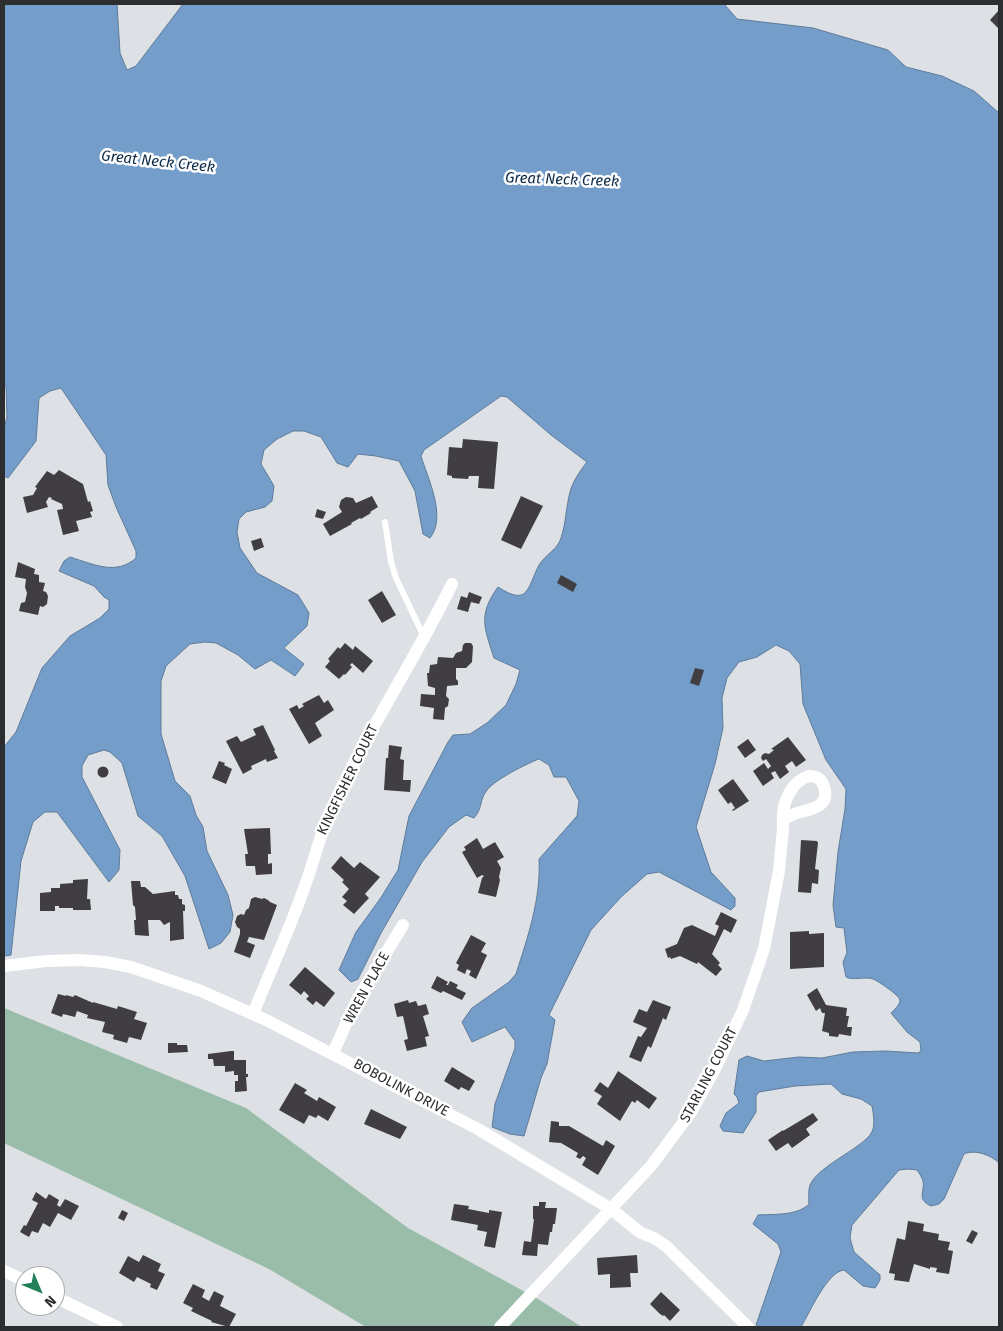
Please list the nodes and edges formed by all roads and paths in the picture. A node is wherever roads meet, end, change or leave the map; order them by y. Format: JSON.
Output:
{"nodes":[{"id":1,"x":385,"y":522,"type":"dead end"},
{"id":2,"x":452,"y":584,"type":"dead end"},
{"id":3,"x":424,"y":637,"type":"junction"},
{"id":4,"x":783,"y":819,"type":"dead end"},
{"id":5,"x":403,"y":925,"type":"dead end"},
{"id":6,"x":4,"y":966,"type":"edge"},
{"id":7,"x":253,"y":1014,"type":"junction"},
{"id":8,"x":332,"y":1053,"type":"junction"},
{"id":9,"x":611,"y":1209,"type":"junction"},
{"id":10,"x":65,"y":1302,"type":"edge"},
{"id":11,"x":117,"y":1327,"type":"edge"},
{"id":12,"x":500,"y":1327,"type":"edge"},
{"id":13,"x":748,"y":1327,"type":"edge"}],
"edges":[{"from":1,"to":3,"type":"lane"},
{"from":2,"to":3,"type":"street","name":"KINGFISHER COURT"},
{"from":3,"to":7,"type":"street","name":"KINGFISHER COURT"},
{"from":4,"to":9,"type":"street","name":"STARLING COURT"},
{"from":5,"to":8,"type":"street","name":"WREN PLACE"},
{"from":6,"to":7,"type":"street","name":"BOBOLINK DRIVE"},
{"from":7,"to":8,"type":"street","name":"BOBOLINK DRIVE"},
{"from":8,"to":9,"type":"street","name":"BOBOLINK DRIVE"},
{"from":9,"to":12,"type":"street","name":"STARLING COURT"},
{"from":9,"to":13,"type":"street","name":"BOBOLINK DRIVE"},
{"from":10,"to":11,"type":"street"}]}
